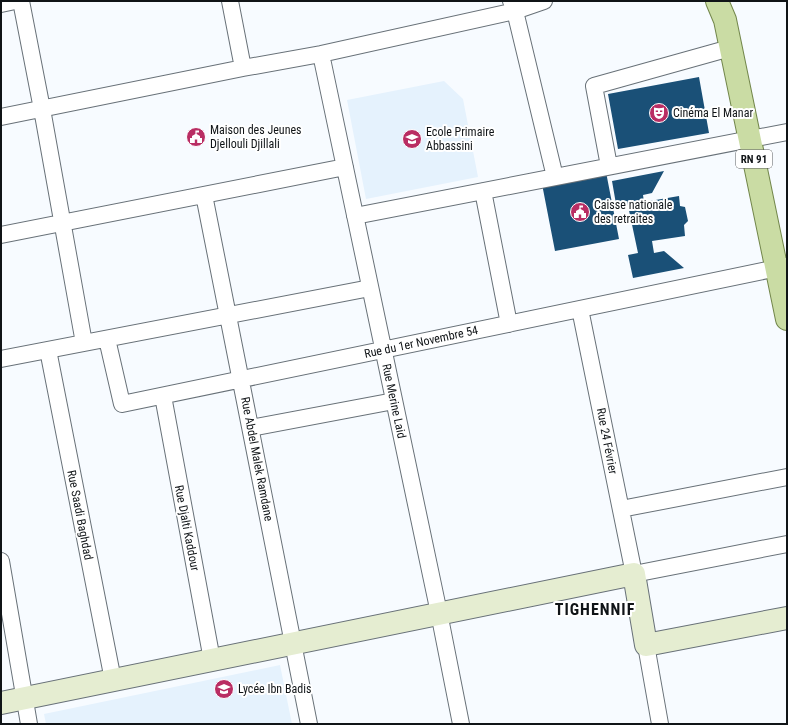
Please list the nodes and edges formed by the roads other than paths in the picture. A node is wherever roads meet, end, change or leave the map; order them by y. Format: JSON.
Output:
{"nodes":[{"id":1,"x":15,"y":1,"type":"edge"},
{"id":2,"x":20,"y":1,"type":"edge"},
{"id":3,"x":230,"y":1,"type":"edge"},
{"id":4,"x":544,"y":1,"type":"edge"},
{"id":5,"x":716,"y":1,"type":"edge"},
{"id":6,"x":1,"y":4,"type":"edge"},
{"id":7,"x":513,"y":6,"type":"edge"},
{"id":8,"x":730,"y":48,"type":"junction"},
{"id":9,"x":321,"y":54,"type":"junction"},
{"id":10,"x":243,"y":68,"type":"junction"},
{"id":11,"x":42,"y":108,"type":"junction"},
{"id":12,"x":1,"y":117,"type":"edge"},
{"id":13,"x":787,"y":132,"type":"edge"},
{"id":14,"x":749,"y":139,"type":"junction"},
{"id":15,"x":609,"y":166,"type":"junction"},
{"id":16,"x":345,"y":167,"type":"junction"},
{"id":17,"x":555,"y":176,"type":"junction"},
{"id":18,"x":483,"y":191,"type":"junction"},
{"id":19,"x":204,"y":195,"type":"junction"},
{"id":20,"x":355,"y":216,"type":"junction"},
{"id":21,"x":63,"y":222,"type":"junction"},
{"id":22,"x":1,"y":235,"type":"edge"},
{"id":23,"x":782,"y":267,"type":"edge"},
{"id":24,"x":370,"y":288,"type":"junction"},
{"id":25,"x":580,"y":309,"type":"junction"},
{"id":26,"x":228,"y":316,"type":"junction"},
{"id":27,"x":787,"y":319,"type":"edge"},
{"id":28,"x":509,"y":324,"type":"junction"},
{"id":29,"x":107,"y":339,"type":"junction"},
{"id":30,"x":84,"y":343,"type":"junction"},
{"id":31,"x":48,"y":350,"type":"junction"},
{"id":32,"x":384,"y":350,"type":"junction"},
{"id":33,"x":1,"y":359,"type":"edge"},
{"id":34,"x":241,"y":379,"type":"junction"},
{"id":35,"x":163,"y":396,"type":"junction"},
{"id":36,"x":394,"y":401,"type":"junction"},
{"id":37,"x":251,"y":428,"type":"junction"},
{"id":38,"x":787,"y":477,"type":"edge"},
{"id":39,"x":621,"y":509,"type":"junction"},
{"id":40,"x":787,"y":544,"type":"edge"},
{"id":41,"x":1,"y":561,"type":"edge"},
{"id":42,"x":634,"y":574,"type":"junction"},
{"id":43,"x":439,"y":613,"type":"junction"},
{"id":44,"x":787,"y":618,"type":"edge"},
{"id":45,"x":294,"y":643,"type":"junction"},
{"id":46,"x":646,"y":645,"type":"junction"},
{"id":47,"x":212,"y":660,"type":"junction"},
{"id":48,"x":113,"y":680,"type":"junction"},
{"id":49,"x":24,"y":698,"type":"junction"},
{"id":50,"x":1,"y":703,"type":"edge"},
{"id":51,"x":29,"y":724,"type":"edge"},
{"id":52,"x":309,"y":724,"type":"edge"},
{"id":53,"x":461,"y":724,"type":"edge"},
{"id":54,"x":660,"y":724,"type":"edge"}],
"edges":[{"from":1,"to":6,"type":"street"},
{"from":2,"to":11,"type":"street"},
{"from":3,"to":10,"type":"street"},
{"from":4,"to":7,"type":"street"},
{"from":5,"to":8,"type":"main road","number":"RN 91"},
{"from":7,"to":9,"type":"street"},
{"from":7,"to":17,"type":"street"},
{"from":8,"to":14,"type":"main road","number":"RN 91"},
{"from":8,"to":15,"type":"street"},
{"from":9,"to":10,"type":"street"},
{"from":9,"to":16,"type":"street","name":"Rue Merine Laid"},
{"from":10,"to":11,"type":"street"},
{"from":11,"to":12,"type":"street"},
{"from":11,"to":21,"type":"street"},
{"from":13,"to":14,"type":"street"},
{"from":14,"to":15,"type":"street"},
{"from":14,"to":23,"type":"main road","number":"RN 91"},
{"from":15,"to":17,"type":"street"},
{"from":16,"to":19,"type":"street"},
{"from":16,"to":20,"type":"street","name":"Rue Merine Laid"},
{"from":17,"to":18,"type":"street"},
{"from":18,"to":20,"type":"street"},
{"from":18,"to":28,"type":"street"},
{"from":19,"to":21,"type":"street"},
{"from":19,"to":26,"type":"street","name":"Rue Abdel Malek Ramdane"},
{"from":20,"to":24,"type":"street","name":"Rue Merine Laid"},
{"from":21,"to":22,"type":"street"},
{"from":21,"to":30,"type":"street"},
{"from":23,"to":25,"type":"street","name":"Rue du 1er Novembre 54"},
{"from":23,"to":27,"type":"main road","number":"RN 91"},
{"from":24,"to":26,"type":"street"},
{"from":24,"to":32,"type":"street","name":"Rue Merine Laid"},
{"from":25,"to":28,"type":"street","name":"Rue du 1er Novembre 54"},
{"from":25,"to":39,"type":"street","name":"Rue 24 Février"},
{"from":26,"to":29,"type":"street"},
{"from":26,"to":34,"type":"street","name":"Rue Abdel Malek Ramdane"},
{"from":28,"to":32,"type":"street","name":"Rue du 1er Novembre 54"},
{"from":29,"to":30,"type":"street"},
{"from":29,"to":35,"type":"street","name":"Rue du 1er Novembre 54"},
{"from":30,"to":31,"type":"street"},
{"from":31,"to":33,"type":"street"},
{"from":31,"to":48,"type":"street","name":"Rue Saadi Baghdad"},
{"from":32,"to":34,"type":"street","name":"Rue du 1er Novembre 54"},
{"from":32,"to":36,"type":"street","name":"Rue Merine Laid"},
{"from":34,"to":35,"type":"street","name":"Rue du 1er Novembre 54"},
{"from":34,"to":37,"type":"street","name":"Rue Abdel Malek Ramdane"},
{"from":35,"to":47,"type":"street","name":"Rue Djalti Kaddour"},
{"from":36,"to":37,"type":"street"},
{"from":36,"to":43,"type":"street","name":"Rue Merine Laid"},
{"from":37,"to":45,"type":"street","name":"Rue Abdel Malek Ramdane"},
{"from":38,"to":39,"type":"street"},
{"from":39,"to":42,"type":"street","name":"Rue 24 Février"},
{"from":40,"to":42,"type":"street"},
{"from":41,"to":49,"type":"street"},
{"from":42,"to":43,"type":"main road"},
{"from":42,"to":46,"type":"main road","name":"Rue 24 Février"},
{"from":43,"to":45,"type":"main road"},
{"from":43,"to":53,"type":"street","name":"Rue Merine Laid"},
{"from":44,"to":46,"type":"main road"},
{"from":45,"to":47,"type":"main road"},
{"from":45,"to":52,"type":"street","name":"Rue Abdel Malek Ramdane"},
{"from":46,"to":54,"type":"street","name":"Rue 24 Février"},
{"from":47,"to":48,"type":"main road"},
{"from":48,"to":49,"type":"main road"},
{"from":49,"to":50,"type":"main road"},
{"from":49,"to":51,"type":"street"}]}
